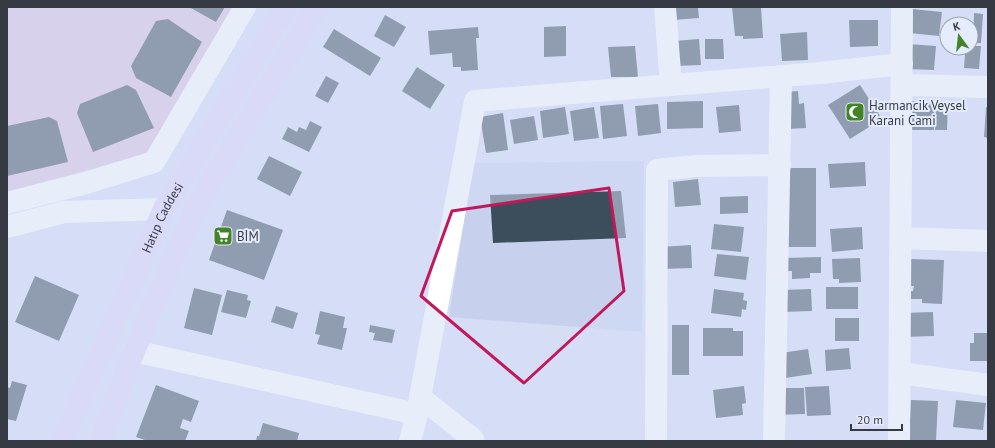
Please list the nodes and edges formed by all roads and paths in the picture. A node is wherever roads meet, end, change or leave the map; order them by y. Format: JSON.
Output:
{"nodes":[{"id":1,"x":245,"y":7,"type":"edge"},
{"id":2,"x":286,"y":7,"type":"edge"},
{"id":3,"x":317,"y":7,"type":"edge"},
{"id":4,"x":665,"y":7,"type":"edge"},
{"id":5,"x":902,"y":7,"type":"edge"},
{"id":6,"x":902,"y":64,"type":"junction"},
{"id":7,"x":781,"y":76,"type":"junction"},
{"id":8,"x":671,"y":85,"type":"junction"},
{"id":9,"x":902,"y":86,"type":"junction"},
{"id":10,"x":988,"y":87,"type":"edge"},
{"id":11,"x":780,"y":165,"type":"junction"},
{"id":12,"x":7,"y":203,"type":"edge"},
{"id":13,"x":164,"y":209,"type":"junction"},
{"id":14,"x":7,"y":227,"type":"edge"},
{"id":15,"x":901,"y":238,"type":"junction"},
{"id":16,"x":988,"y":242,"type":"edge"},
{"id":17,"x":134,"y":351,"type":"junction"},
{"id":18,"x":900,"y":373,"type":"junction"},
{"id":19,"x":988,"y":385,"type":"edge"},
{"id":20,"x":419,"y":406,"type":"junction"},
{"id":21,"x":62,"y":441,"type":"edge"},
{"id":22,"x":101,"y":441,"type":"edge"},
{"id":23,"x":410,"y":441,"type":"edge"},
{"id":24,"x":472,"y":441,"type":"edge"},
{"id":25,"x":656,"y":441,"type":"edge"},
{"id":26,"x":774,"y":441,"type":"edge"},
{"id":27,"x":899,"y":441,"type":"edge"}],
"edges":[{"from":1,"to":12,"type":"street"},
{"from":2,"to":13,"type":"main road","name":"Hatıp Caddesi"},
{"from":3,"to":17,"type":"main road","name":"Hatıp Caddesi"},
{"from":4,"to":8,"type":"street"},
{"from":5,"to":6,"type":"street"},
{"from":6,"to":7,"type":"street"},
{"from":6,"to":9,"type":"street"},
{"from":7,"to":8,"type":"street"},
{"from":7,"to":11,"type":"street"},
{"from":8,"to":20,"type":"street"},
{"from":9,"to":10,"type":"street"},
{"from":9,"to":15,"type":"street"},
{"from":11,"to":25,"type":"street"},
{"from":11,"to":26,"type":"street"},
{"from":13,"to":14,"type":"street"},
{"from":13,"to":21,"type":"main road","name":"Hatıp Caddesi"},
{"from":15,"to":16,"type":"street"},
{"from":15,"to":18,"type":"street"},
{"from":17,"to":20,"type":"street"},
{"from":17,"to":22,"type":"main road","name":"Hatıp Caddesi"},
{"from":18,"to":19,"type":"street"},
{"from":18,"to":27,"type":"street"},
{"from":20,"to":23,"type":"street"},
{"from":20,"to":24,"type":"street"}]}
